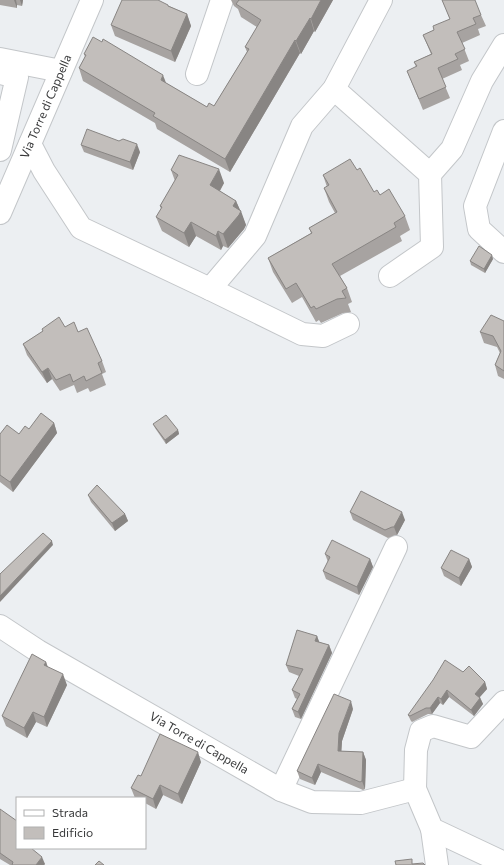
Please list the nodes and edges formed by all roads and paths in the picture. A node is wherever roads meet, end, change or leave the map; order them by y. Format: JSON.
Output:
{"nodes":[{"id":1,"x":92,"y":0,"type":"edge"},
{"id":2,"x":222,"y":0,"type":"edge"},
{"id":3,"x":381,"y":0,"type":"edge"},
{"id":4,"x":504,"y":45,"type":"edge"},
{"id":5,"x":0,"y":59,"type":"edge"},
{"id":6,"x":61,"y":71,"type":"junction"},
{"id":7,"x":0,"y":73,"type":"edge"},
{"id":8,"x":197,"y":74,"type":"dead end"},
{"id":9,"x":334,"y":89,"type":"junction"},
{"id":10,"x":504,"y":131,"type":"edge"},
{"id":11,"x":30,"y":144,"type":"junction"},
{"id":12,"x":0,"y":150,"type":"edge"},
{"id":13,"x":430,"y":174,"type":"junction"},
{"id":14,"x":0,"y":213,"type":"edge"},
{"id":15,"x":504,"y":252,"type":"edge"},
{"id":16,"x":390,"y":276,"type":"dead end"},
{"id":17,"x":210,"y":289,"type":"junction"},
{"id":18,"x":348,"y":324,"type":"dead end"},
{"id":19,"x":396,"y":548,"type":"dead end"},
{"id":20,"x":0,"y":626,"type":"edge"},
{"id":21,"x":504,"y":702,"type":"edge"},
{"id":22,"x":415,"y":789,"type":"junction"},
{"id":23,"x":281,"y":790,"type":"junction"},
{"id":24,"x":432,"y":829,"type":"junction"},
{"id":25,"x":504,"y":863,"type":"edge"},
{"id":26,"x":437,"y":865,"type":"edge"}],
"edges":[{"from":1,"to":6,"type":"street","name":"Via Torre di Cappella"},
{"from":2,"to":8,"type":"street"},
{"from":3,"to":9,"type":"street"},
{"from":4,"to":13,"type":"street"},
{"from":5,"to":6,"type":"street"},
{"from":6,"to":11,"type":"street","name":"Via Torre di Cappella"},
{"from":7,"to":12,"type":"street"},
{"from":9,"to":13,"type":"street"},
{"from":9,"to":17,"type":"street"},
{"from":10,"to":15,"type":"street"},
{"from":11,"to":14,"type":"street","name":"Via Torre di Cappella"},
{"from":11,"to":17,"type":"street"},
{"from":13,"to":16,"type":"street"},
{"from":17,"to":18,"type":"street"},
{"from":19,"to":23,"type":"street"},
{"from":20,"to":23,"type":"street","name":"Via Torre di Cappella"},
{"from":21,"to":22,"type":"street"},
{"from":22,"to":23,"type":"street","name":"Via Torre di Cappella"},
{"from":22,"to":24,"type":"street"},
{"from":24,"to":25,"type":"street"},
{"from":24,"to":26,"type":"street"}]}
